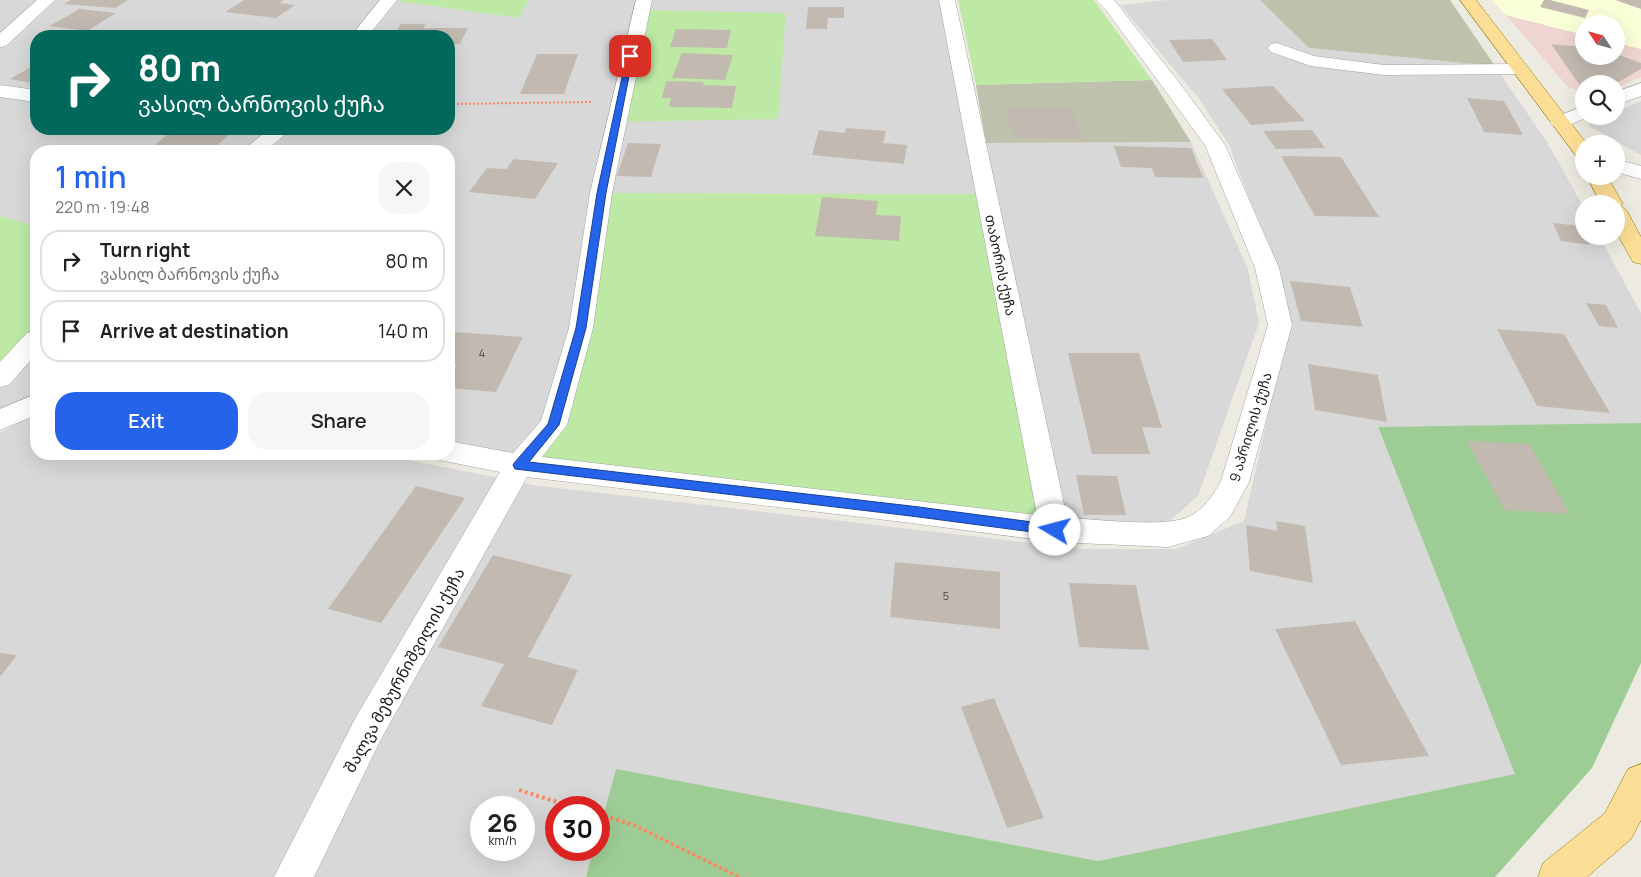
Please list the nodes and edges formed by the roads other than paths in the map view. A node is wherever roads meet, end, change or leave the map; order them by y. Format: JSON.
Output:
{"nodes":[{"id":1,"x":47,"y":0,"type":"edge"},
{"id":2,"x":389,"y":0,"type":"edge"},
{"id":3,"x":644,"y":0,"type":"edge"},
{"id":4,"x":947,"y":0,"type":"edge"},
{"id":5,"x":1104,"y":0,"type":"edge"},
{"id":6,"x":1468,"y":0,"type":"edge"},
{"id":7,"x":364,"y":30,"type":"edge"},
{"id":8,"x":0,"y":42,"type":"edge"},
{"id":9,"x":1277,"y":48,"type":"dead end"},
{"id":10,"x":1520,"y":69,"type":"junction"},
{"id":11,"x":1641,"y":89,"type":"edge"},
{"id":12,"x":0,"y":90,"type":"edge"},
{"id":13,"x":30,"y":95,"type":"edge"},
{"id":14,"x":1625,"y":95,"type":"edge"},
{"id":15,"x":1575,"y":116,"type":"edge"},
{"id":16,"x":1560,"y":122,"type":"junction"},
{"id":17,"x":274,"y":135,"type":"edge"},
{"id":18,"x":1575,"y":141,"type":"edge"},
{"id":19,"x":261,"y":145,"type":"edge"},
{"id":20,"x":1625,"y":168,"type":"edge"},
{"id":21,"x":1641,"y":173,"type":"edge"},
{"id":22,"x":1625,"y":228,"type":"edge"},
{"id":23,"x":1641,"y":257,"type":"edge"},
{"id":24,"x":30,"y":346,"type":"edge"},
{"id":25,"x":0,"y":378,"type":"edge"},
{"id":26,"x":30,"y":407,"type":"edge"},
{"id":27,"x":0,"y":420,"type":"edge"},
{"id":28,"x":455,"y":453,"type":"edge"},
{"id":29,"x":519,"y":465,"type":"junction"},
{"id":30,"x":1055,"y":530,"type":"junction"},
{"id":31,"x":1641,"y":782,"type":"edge"},
{"id":32,"x":294,"y":877,"type":"edge"},
{"id":33,"x":1557,"y":877,"type":"edge"}],
"edges":[{"from":1,"to":8,"type":"street"},
{"from":2,"to":7,"type":"street"},
{"from":3,"to":29,"type":"street","name":"შალვა მეზურნიშვილის ქუჩა"},
{"from":4,"to":30,"type":"street","name":"თაბორის ქუჩა"},
{"from":5,"to":30,"type":"street","name":"9 აპრილის ქუჩა"},
{"from":6,"to":10,"type":"main road"},
{"from":9,"to":10,"type":"street"},
{"from":10,"to":16,"type":"main road"},
{"from":11,"to":14,"type":"street"},
{"from":12,"to":13,"type":"street"},
{"from":15,"to":16,"type":"street"},
{"from":16,"to":18,"type":"main road"},
{"from":17,"to":19,"type":"street"},
{"from":20,"to":21,"type":"street"},
{"from":22,"to":23,"type":"main road"},
{"from":24,"to":25,"type":"street"},
{"from":26,"to":27,"type":"street"},
{"from":28,"to":29,"type":"street","name":"9 აპრილის ქუჩა"},
{"from":29,"to":30,"type":"street","name":"9 აპრილის ქუჩა"},
{"from":29,"to":32,"type":"street","name":"შალვა მეზურნიშვილის ქუჩა"},
{"from":31,"to":33,"type":"main road"}]}
